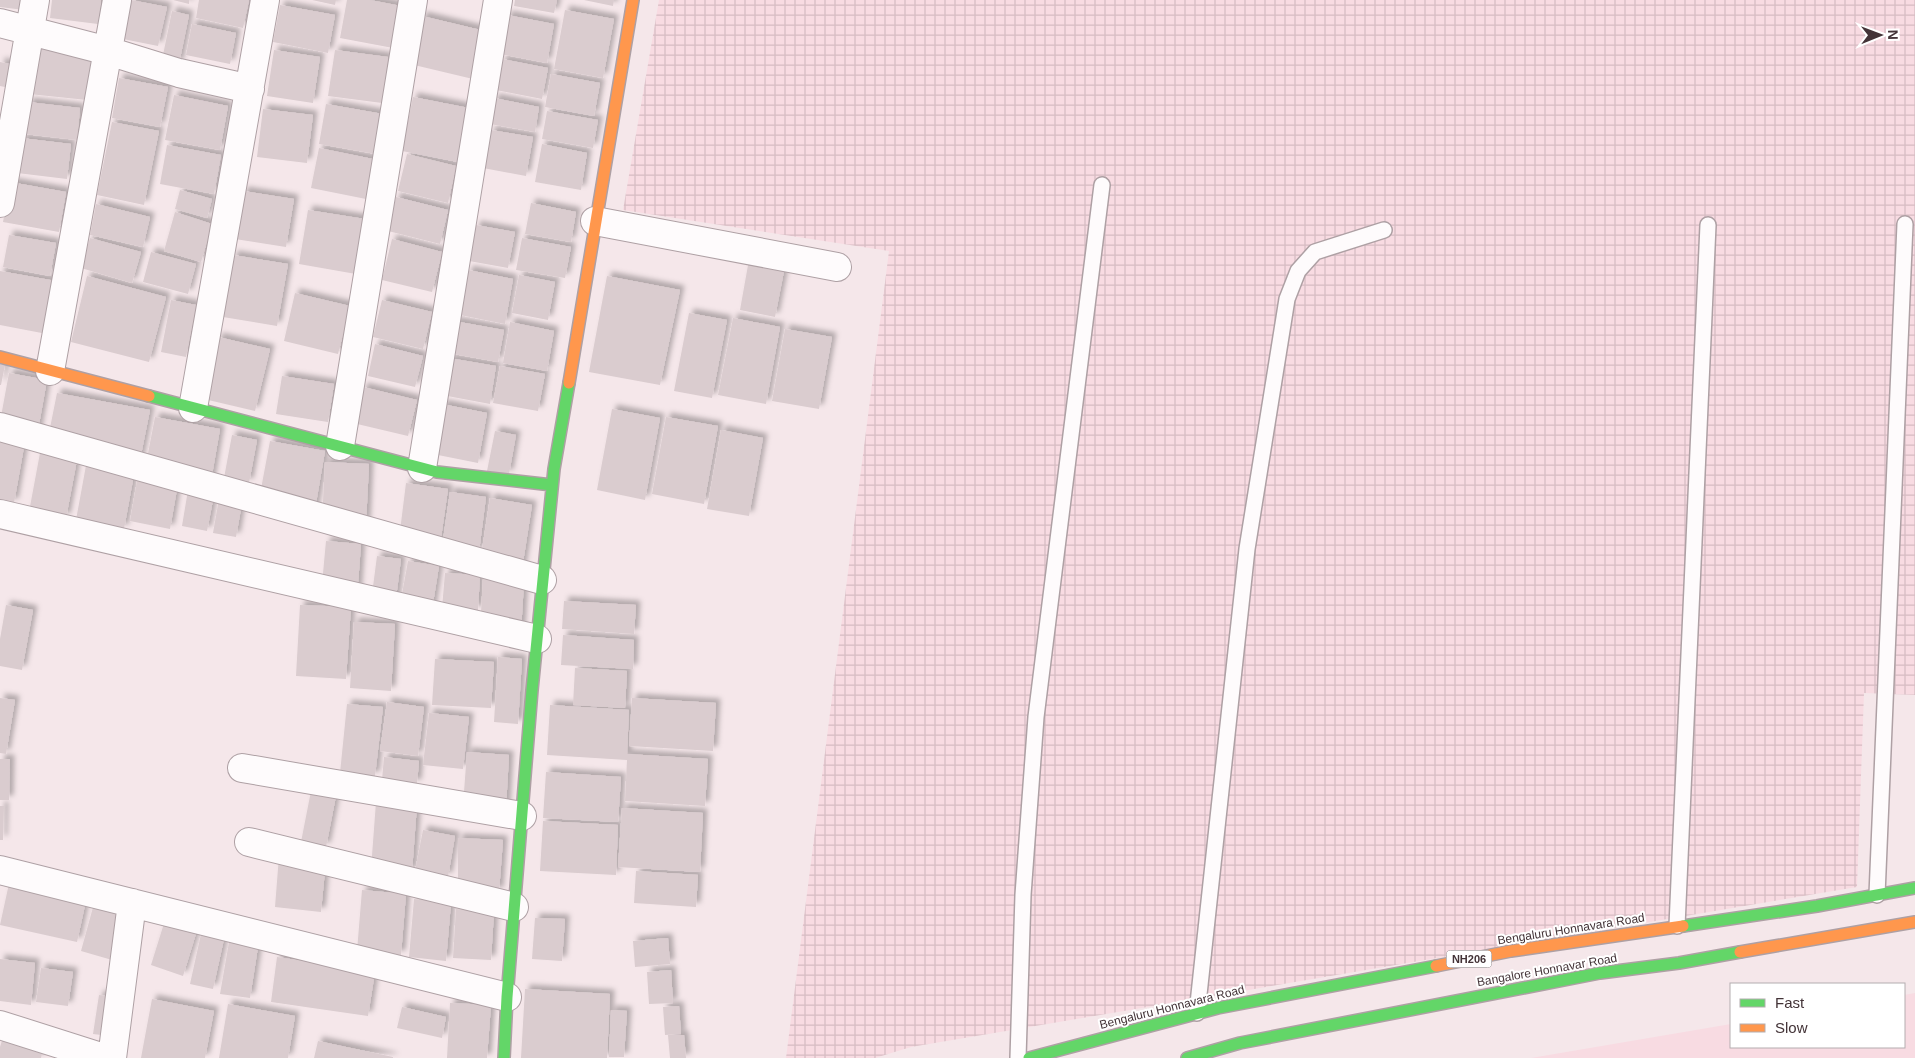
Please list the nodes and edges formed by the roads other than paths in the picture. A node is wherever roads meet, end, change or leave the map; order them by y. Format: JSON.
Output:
{"nodes":[{"id":1,"x":35,"y":0,"type":"edge"},
{"id":2,"x":118,"y":0,"type":"edge"},
{"id":3,"x":265,"y":0,"type":"edge"},
{"id":4,"x":413,"y":0,"type":"edge"},
{"id":5,"x":498,"y":0,"type":"edge"},
{"id":6,"x":633,"y":0,"type":"edge"},
{"id":7,"x":0,"y":23,"type":"edge"},
{"id":8,"x":30,"y":30,"type":"junction"},
{"id":9,"x":108,"y":51,"type":"junction"},
{"id":10,"x":250,"y":89,"type":"junction"},
{"id":11,"x":1102,"y":185,"type":"dead end"},
{"id":12,"x":0,"y":203,"type":"edge"},
{"id":13,"x":596,"y":221,"type":"junction"},
{"id":14,"x":1905,"y":224,"type":"dead end"},
{"id":15,"x":1708,"y":225,"type":"dead end"},
{"id":16,"x":1384,"y":230,"type":"dead end"},
{"id":17,"x":837,"y":267,"type":"dead end"},
{"id":18,"x":0,"y":357,"type":"edge"},
{"id":19,"x":50,"y":371,"type":"junction"},
{"id":20,"x":194,"y":408,"type":"junction"},
{"id":21,"x":0,"y":428,"type":"edge"},
{"id":22,"x":340,"y":446,"type":"junction"},
{"id":23,"x":422,"y":468,"type":"junction"},
{"id":24,"x":552,"y":485,"type":"junction"},
{"id":25,"x":0,"y":514,"type":"edge"},
{"id":26,"x":542,"y":580,"type":"junction"},
{"id":27,"x":537,"y":639,"type":"junction"},
{"id":28,"x":242,"y":768,"type":"dead end"},
{"id":29,"x":522,"y":816,"type":"junction"},
{"id":30,"x":249,"y":842,"type":"dead end"},
{"id":31,"x":0,"y":870,"type":"edge"},
{"id":32,"x":1915,"y":888,"type":"edge"},
{"id":33,"x":1877,"y":894,"type":"junction"},
{"id":34,"x":132,"y":903,"type":"junction"},
{"id":35,"x":514,"y":907,"type":"junction"},
{"id":36,"x":1915,"y":922,"type":"edge"},
{"id":37,"x":1677,"y":926,"type":"junction"},
{"id":38,"x":507,"y":997,"type":"junction"},
{"id":39,"x":1197,"y":1013,"type":"junction"},
{"id":40,"x":0,"y":1025,"type":"edge"},
{"id":41,"x":104,"y":1058,"type":"edge"},
{"id":42,"x":112,"y":1058,"type":"edge"},
{"id":43,"x":504,"y":1058,"type":"edge"},
{"id":44,"x":1018,"y":1058,"type":"edge"},
{"id":45,"x":1029,"y":1058,"type":"edge"},
{"id":46,"x":1187,"y":1058,"type":"edge"}],
"edges":[{"from":1,"to":8,"type":"street"},
{"from":2,"to":9,"type":"street"},
{"from":3,"to":10,"type":"street"},
{"from":4,"to":22,"type":"street"},
{"from":5,"to":23,"type":"street"},
{"from":6,"to":13,"type":"street"},
{"from":7,"to":8,"type":"street"},
{"from":8,"to":9,"type":"street"},
{"from":8,"to":12,"type":"street"},
{"from":9,"to":10,"type":"street"},
{"from":9,"to":19,"type":"street"},
{"from":10,"to":20,"type":"street"},
{"from":11,"to":44,"type":"lane"},
{"from":13,"to":17,"type":"street"},
{"from":13,"to":24,"type":"street"},
{"from":14,"to":33,"type":"lane"},
{"from":15,"to":37,"type":"lane"},
{"from":16,"to":39,"type":"lane"},
{"from":18,"to":19,"type":"street"},
{"from":19,"to":20,"type":"street"},
{"from":20,"to":22,"type":"street"},
{"from":21,"to":26,"type":"street"},
{"from":22,"to":23,"type":"street"},
{"from":23,"to":24,"type":"street"},
{"from":24,"to":26,"type":"street"},
{"from":25,"to":27,"type":"street"},
{"from":26,"to":27,"type":"street"},
{"from":27,"to":29,"type":"street"},
{"from":28,"to":29,"type":"street"},
{"from":29,"to":35,"type":"street"},
{"from":30,"to":35,"type":"street"},
{"from":31,"to":34,"type":"street"},
{"from":32,"to":33,"type":"street","name":"Bengaluru Honnavara Road","number":"NH206"},
{"from":33,"to":37,"type":"street","name":"Bengaluru Honnavara Road","number":"NH206"},
{"from":34,"to":38,"type":"street"},
{"from":34,"to":42,"type":"street"},
{"from":35,"to":38,"type":"street"},
{"from":36,"to":46,"type":"street","name":"Bangalore Honnavar Road"},
{"from":37,"to":39,"type":"street","name":"Bengaluru Honnavara Road","number":"NH206"},
{"from":38,"to":43,"type":"street"},
{"from":39,"to":45,"type":"street","name":"Bengaluru Honnavara Road","number":"NH206"},
{"from":40,"to":41,"type":"street"}]}
